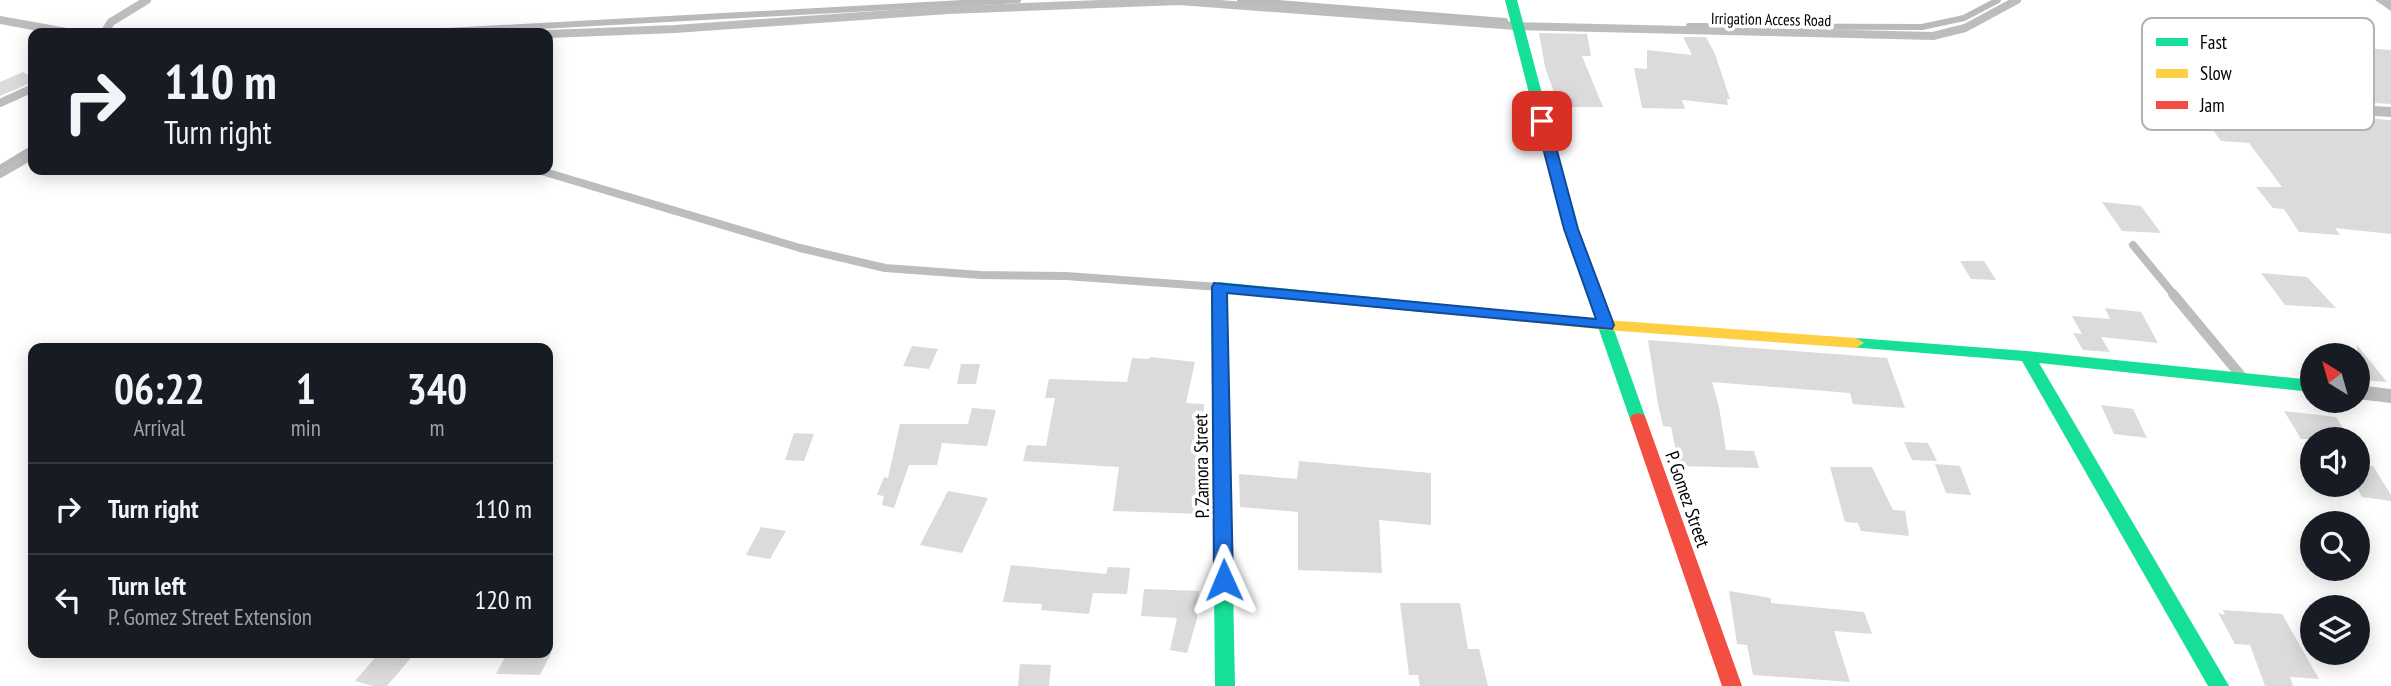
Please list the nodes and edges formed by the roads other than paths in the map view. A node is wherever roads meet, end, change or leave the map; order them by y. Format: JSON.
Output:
{"nodes":[{"id":1,"x":147,"y":0,"type":"edge"},
{"id":2,"x":1511,"y":0,"type":"edge"},
{"id":3,"x":2017,"y":0,"type":"edge"},
{"id":4,"x":2382,"y":0,"type":"edge"},
{"id":5,"x":2391,"y":7,"type":"edge"},
{"id":6,"x":0,"y":20,"type":"edge"},
{"id":7,"x":1516,"y":26,"type":"junction"},
{"id":8,"x":44,"y":28,"type":"edge"},
{"id":9,"x":107,"y":28,"type":"edge"},
{"id":10,"x":553,"y":34,"type":"edge"},
{"id":11,"x":28,"y":90,"type":"edge"},
{"id":12,"x":0,"y":103,"type":"edge"},
{"id":13,"x":28,"y":158,"type":"edge"},
{"id":14,"x":0,"y":174,"type":"edge"},
{"id":15,"x":553,"y":174,"type":"edge"},
{"id":16,"x":2133,"y":245,"type":"dead end"},
{"id":17,"x":1219,"y":287,"type":"junction"},
{"id":18,"x":1606,"y":325,"type":"junction"},
{"id":19,"x":2027,"y":356,"type":"junction"},
{"id":20,"x":2243,"y":379,"type":"junction"},
{"id":21,"x":2300,"y":385,"type":"edge"},
{"id":22,"x":2370,"y":393,"type":"edge"},
{"id":23,"x":2391,"y":396,"type":"edge"},
{"id":24,"x":1225,"y":686,"type":"edge"},
{"id":25,"x":1732,"y":686,"type":"edge"},
{"id":26,"x":2219,"y":686,"type":"edge"}],
"edges":[{"from":1,"to":9,"type":"lane"},
{"from":2,"to":7,"type":"street","name":"P. Gomez Street"},
{"from":3,"to":7,"type":"lane","name":"Irrigation Access Road"},
{"from":4,"to":5,"type":"street"},
{"from":6,"to":8,"type":"lane"},
{"from":7,"to":10,"type":"lane","name":"Irrigation Access Road"},
{"from":7,"to":18,"type":"street","name":"P. Gomez Street"},
{"from":11,"to":12,"type":"lane"},
{"from":13,"to":14,"type":"lane"},
{"from":15,"to":17,"type":"lane"},
{"from":16,"to":20,"type":"lane"},
{"from":17,"to":18,"type":"street"},
{"from":17,"to":24,"type":"street","name":"P. Zamora Street"},
{"from":18,"to":19,"type":"street"},
{"from":18,"to":25,"type":"street","name":"P. Gomez Street"},
{"from":19,"to":20,"type":"street"},
{"from":19,"to":26,"type":"street"},
{"from":20,"to":21,"type":"street"},
{"from":22,"to":23,"type":"street"}]}
